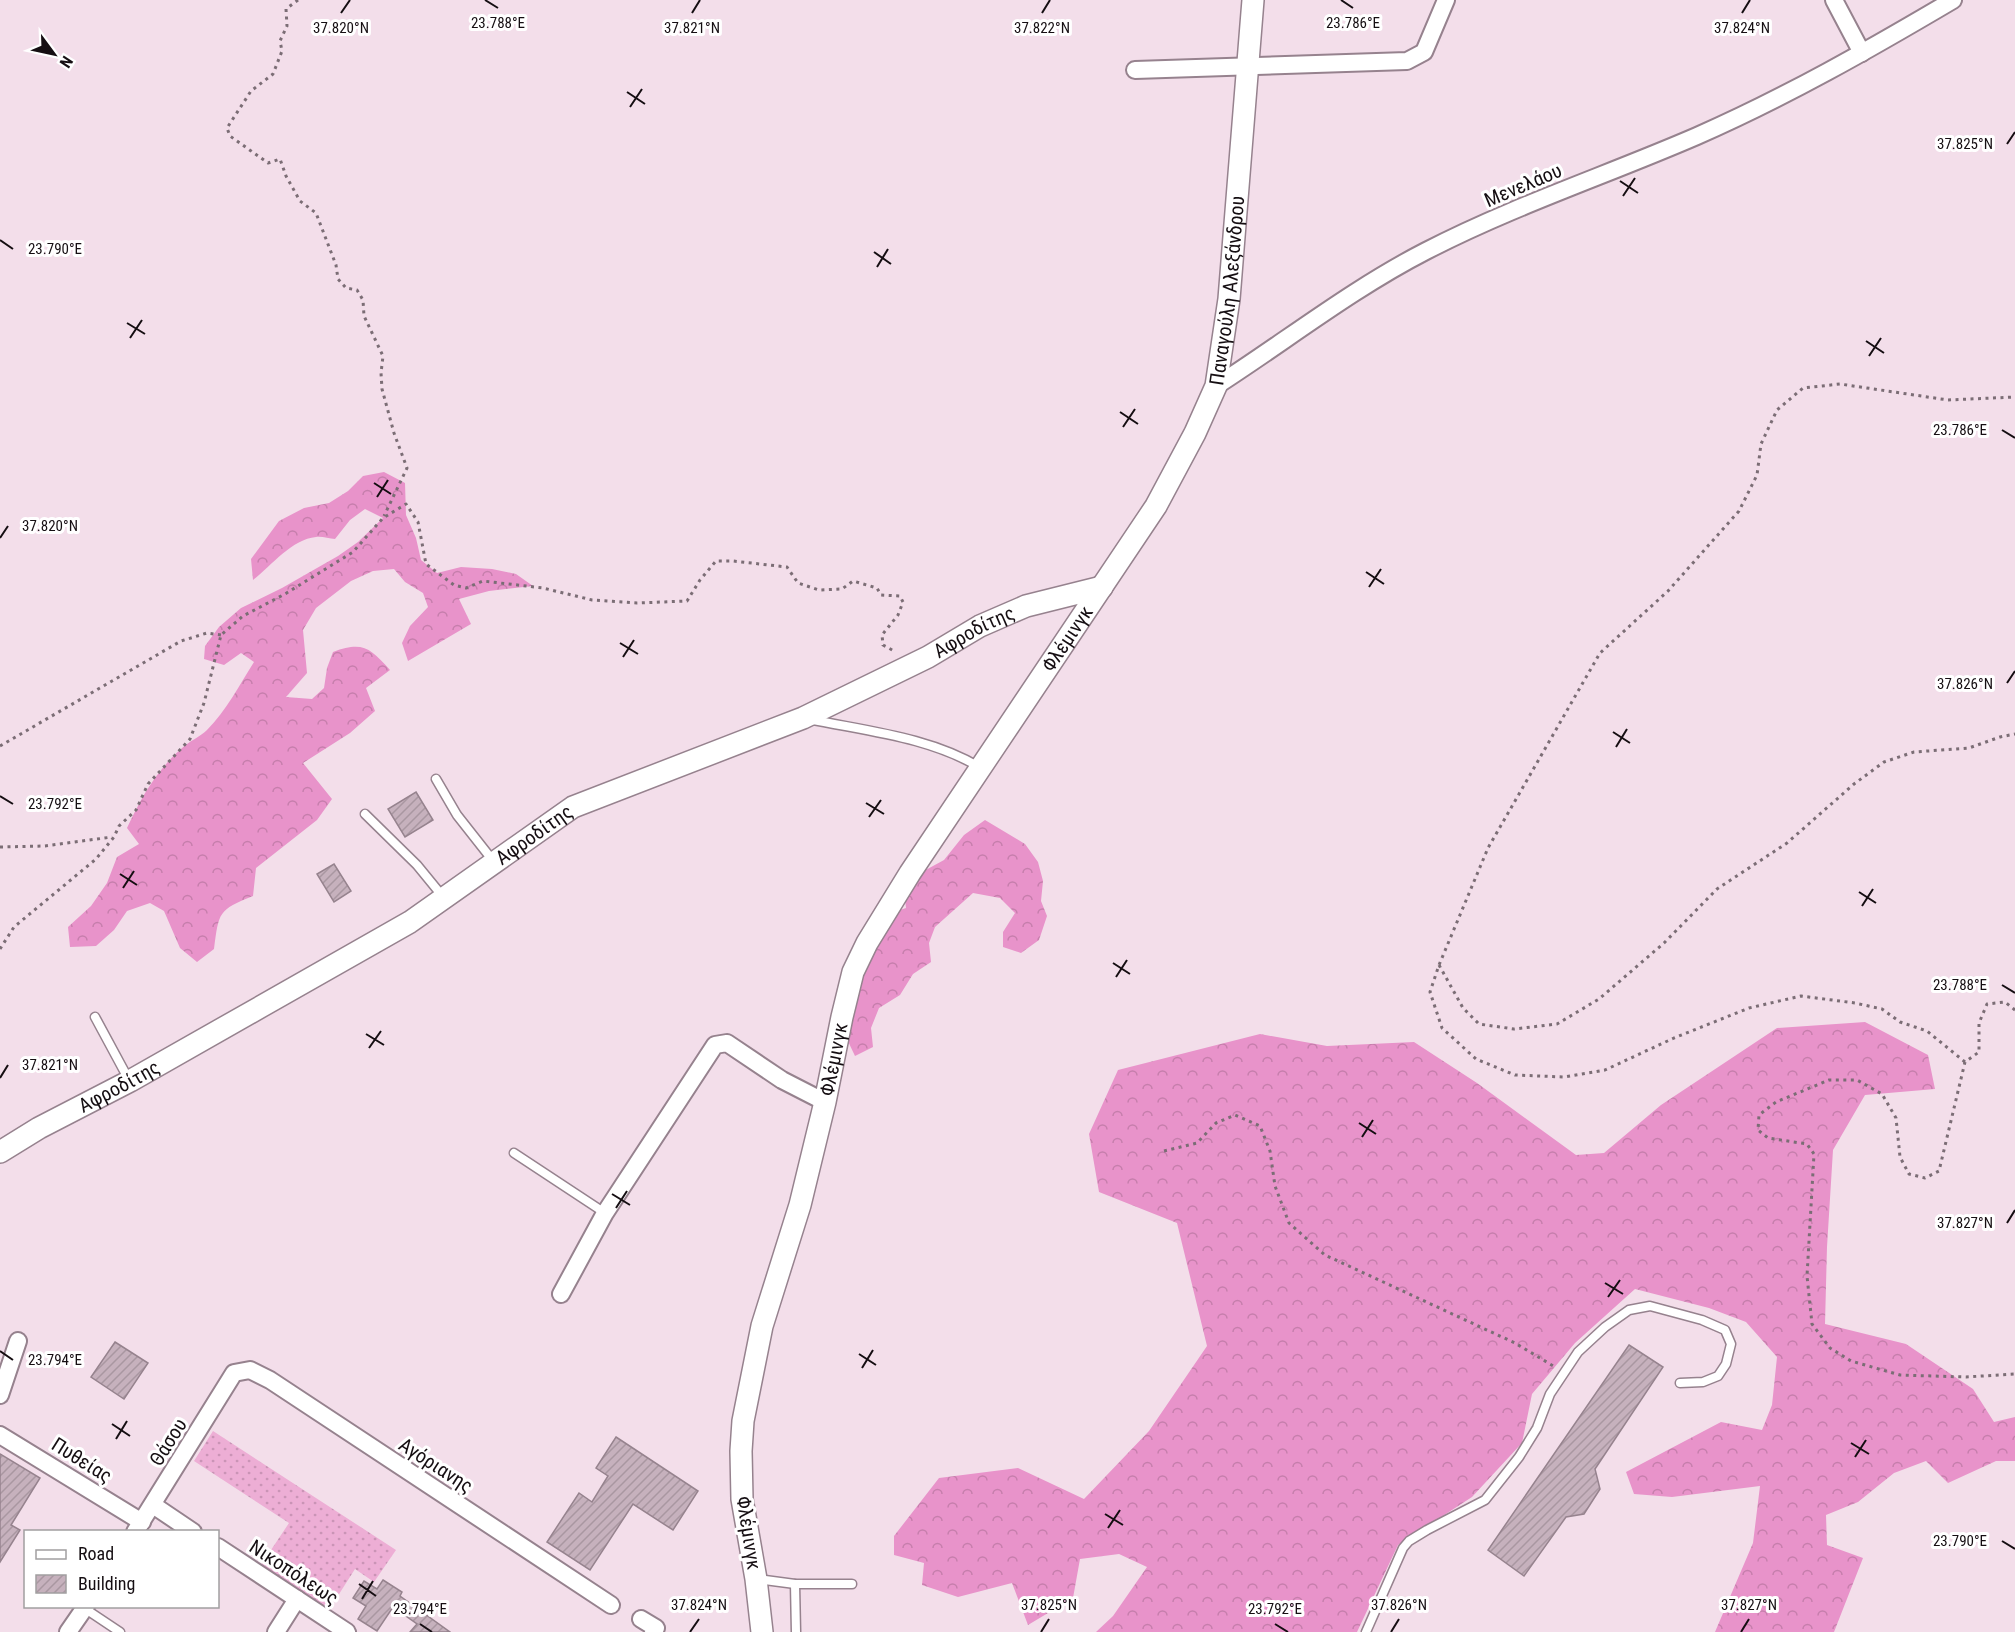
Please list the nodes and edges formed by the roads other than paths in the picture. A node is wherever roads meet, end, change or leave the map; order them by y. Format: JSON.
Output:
{"nodes":[{"id":1,"x":1253,"y":0,"type":"edge"},
{"id":2,"x":1446,"y":0,"type":"edge"},
{"id":3,"x":1834,"y":0,"type":"edge"},
{"id":4,"x":1953,"y":0,"type":"edge"},
{"id":5,"x":1862,"y":53,"type":"junction"},
{"id":6,"x":1247,"y":65,"type":"junction"},
{"id":7,"x":1135,"y":70,"type":"dead end"},
{"id":8,"x":1216,"y":386,"type":"junction"},
{"id":9,"x":1124,"y":557,"type":"joint"},
{"id":10,"x":1102,"y":587,"type":"junction"},
{"id":11,"x":803,"y":718,"type":"junction"},
{"id":12,"x":981,"y":768,"type":"junction"},
{"id":13,"x":436,"y":779,"type":"dead end"},
{"id":14,"x":366,"y":813,"type":"dead end"},
{"id":15,"x":495,"y":863,"type":"junction"},
{"id":16,"x":444,"y":898,"type":"junction"},
{"id":17,"x":95,"y":1017,"type":"dead end"},
{"id":18,"x":130,"y":1081,"type":"junction"},
{"id":19,"x":825,"y":1102,"type":"junction"},
{"id":20,"x":0,"y":1152,"type":"edge"},
{"id":21,"x":514,"y":1154,"type":"dead end"},
{"id":22,"x":605,"y":1213,"type":"junction"},
{"id":23,"x":561,"y":1294,"type":"dead end"},
{"id":24,"x":18,"y":1341,"type":"dead end"},
{"id":25,"x":234,"y":1373,"type":"joint"},
{"id":26,"x":1680,"y":1383,"type":"dead end"},
{"id":27,"x":0,"y":1395,"type":"edge"},
{"id":28,"x":0,"y":1435,"type":"edge"},
{"id":29,"x":153,"y":1505,"type":"junction"},
{"id":30,"x":139,"y":1527,"type":"edge"},
{"id":31,"x":190,"y":1530,"type":"edge"},
{"id":32,"x":219,"y":1548,"type":"edge"},
{"id":33,"x":756,"y":1579,"type":"junction"},
{"id":34,"x":795,"y":1584,"type":"junction"},
{"id":35,"x":852,"y":1584,"type":"dead end"},
{"id":36,"x":297,"y":1599,"type":"junction"},
{"id":37,"x":611,"y":1605,"type":"dead end"},
{"id":38,"x":84,"y":1608,"type":"edge"},
{"id":39,"x":86,"y":1608,"type":"edge"},
{"id":40,"x":641,"y":1619,"type":"dead end"},
{"id":41,"x":69,"y":1632,"type":"edge"},
{"id":42,"x":120,"y":1632,"type":"edge"},
{"id":43,"x":276,"y":1632,"type":"edge"},
{"id":44,"x":346,"y":1632,"type":"edge"},
{"id":45,"x":653,"y":1632,"type":"edge"},
{"id":46,"x":762,"y":1632,"type":"edge"},
{"id":47,"x":796,"y":1632,"type":"edge"},
{"id":48,"x":1366,"y":1632,"type":"edge"}],
"edges":[{"from":1,"to":6,"type":"street","name":"Παναγούλη Αλεξάνδρου"},
{"from":2,"to":6,"type":"street"},
{"from":3,"to":5,"type":"street"},
{"from":4,"to":5,"type":"street","name":"Μενελάου"},
{"from":5,"to":8,"type":"street","name":"Μενελάου"},
{"from":6,"to":7,"type":"street"},
{"from":6,"to":8,"type":"street","name":"Παναγούλη Αλεξάνδρου"},
{"from":8,"to":9,"type":"street","name":"Παναγούλη Αλεξάνδρου"},
{"from":9,"to":10,"type":"street","name":"Φλέμινγκ"},
{"from":10,"to":11,"type":"street","name":"Αφροδίτης"},
{"from":10,"to":12,"type":"street","name":"Φλέμινγκ"},
{"from":11,"to":12,"type":"lane"},
{"from":11,"to":15,"type":"street","name":"Αφροδίτης"},
{"from":12,"to":19,"type":"street","name":"Φλέμινγκ"},
{"from":13,"to":15,"type":"lane"},
{"from":14,"to":16,"type":"lane"},
{"from":15,"to":16,"type":"street","name":"Αφροδίτης"},
{"from":16,"to":18,"type":"street","name":"Αφροδίτης"},
{"from":17,"to":18,"type":"lane"},
{"from":18,"to":20,"type":"street","name":"Αφροδίτης"},
{"from":19,"to":22,"type":"street"},
{"from":19,"to":33,"type":"street","name":"Φλέμινγκ"},
{"from":21,"to":22,"type":"lane"},
{"from":22,"to":23,"type":"street"},
{"from":24,"to":27,"type":"street"},
{"from":25,"to":29,"type":"street","name":"Θάσου"},
{"from":25,"to":37,"type":"street","name":"Αγόριανης"},
{"from":26,"to":48,"type":"lane"},
{"from":28,"to":30,"type":"street","name":"Πυθείας"},
{"from":29,"to":30,"type":"street","name":"Θάσου"},
{"from":29,"to":31,"type":"street"},
{"from":32,"to":36,"type":"street","name":"Νικοπόλεως"},
{"from":33,"to":34,"type":"lane"},
{"from":33,"to":46,"type":"street","name":"Φλέμινγκ"},
{"from":34,"to":35,"type":"lane"},
{"from":34,"to":47,"type":"lane"},
{"from":36,"to":43,"type":"street"},
{"from":36,"to":44,"type":"street","name":"Νικοπόλεως"},
{"from":38,"to":41,"type":"street"},
{"from":39,"to":42,"type":"lane"},
{"from":40,"to":45,"type":"street"}]}
